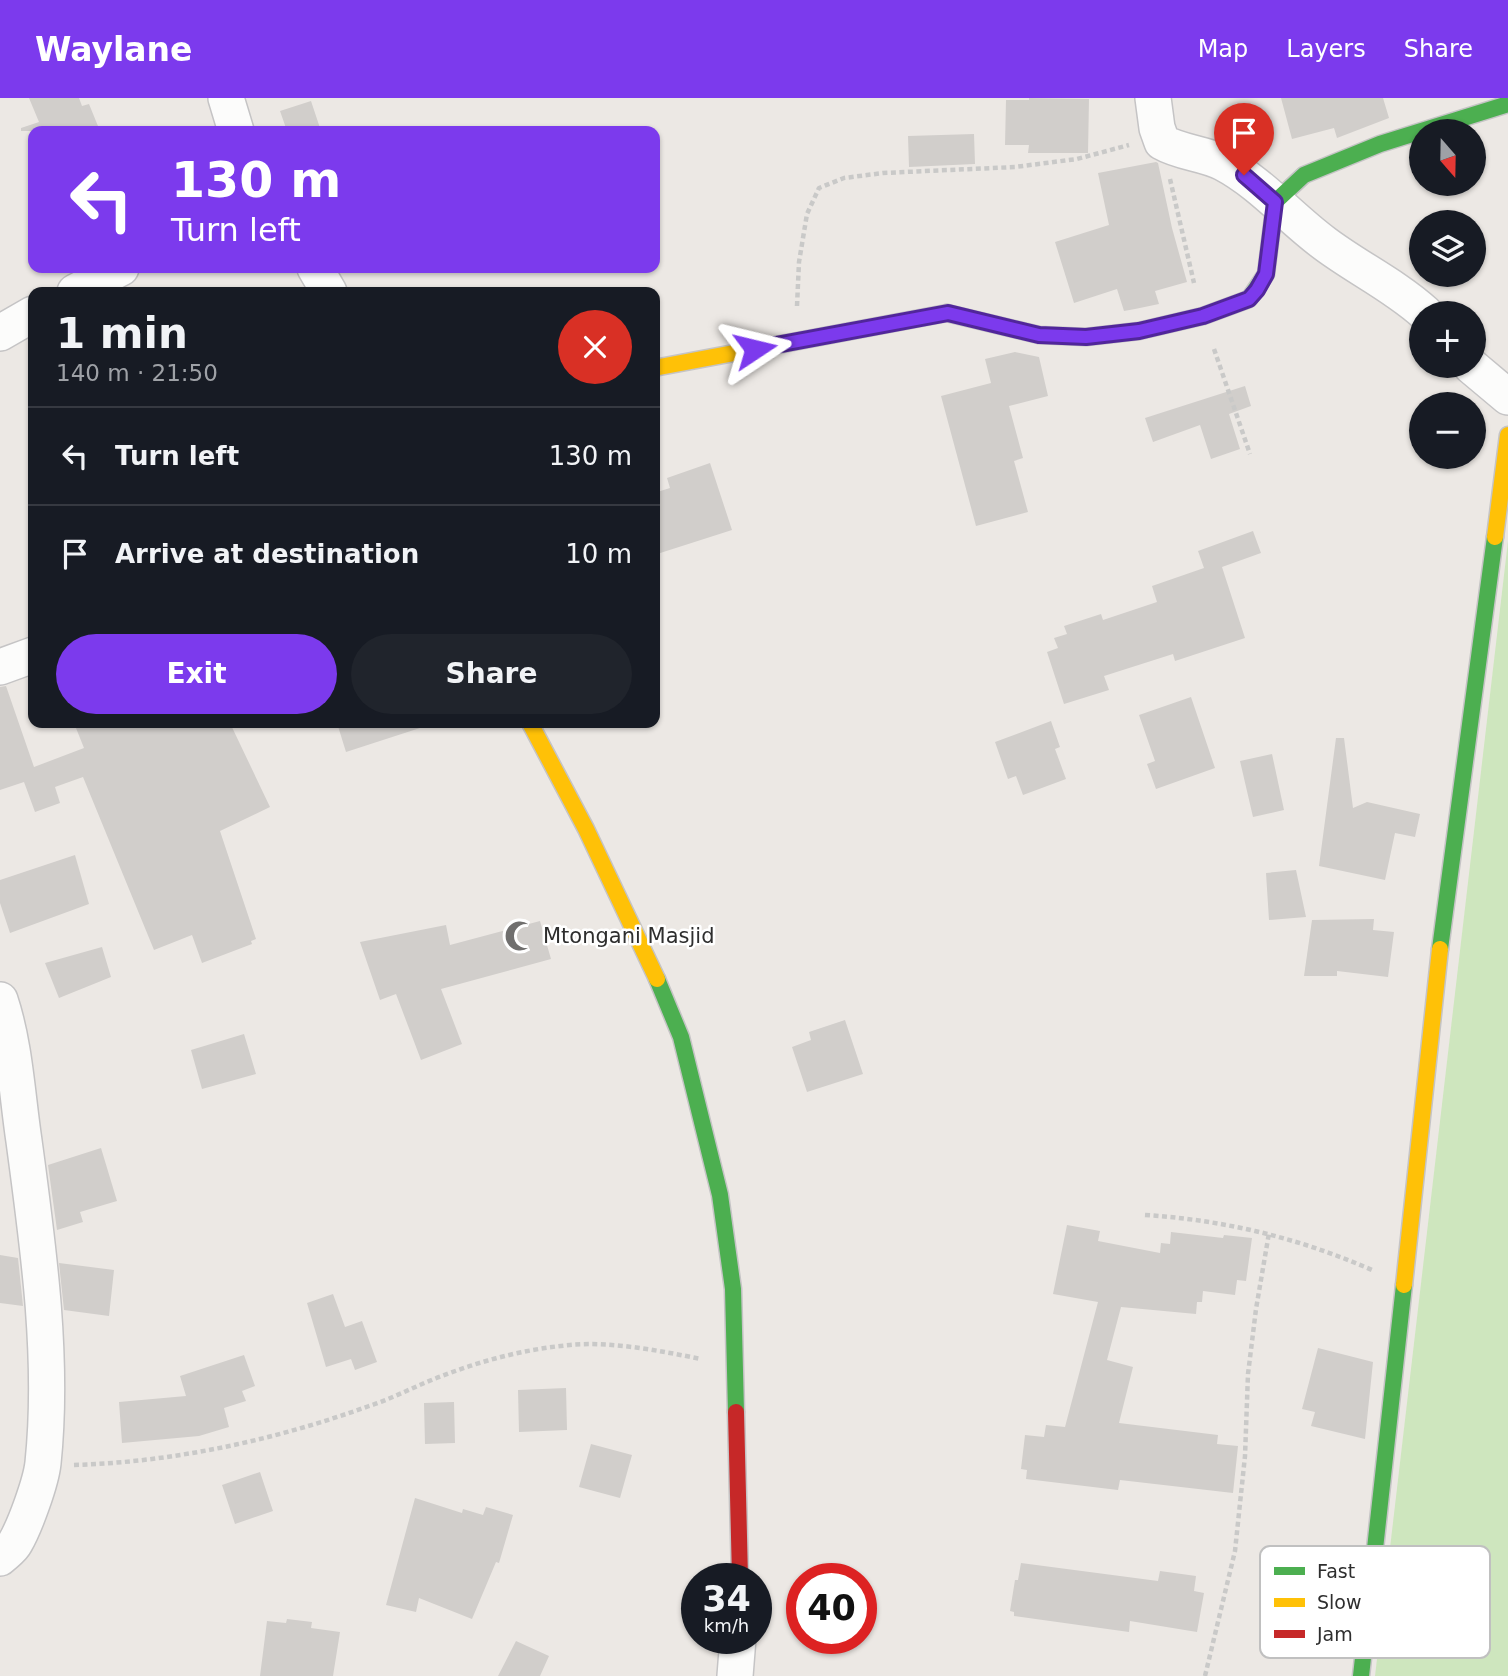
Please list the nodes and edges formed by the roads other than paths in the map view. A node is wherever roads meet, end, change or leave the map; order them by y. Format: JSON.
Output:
{"nodes":[{"id":1,"x":1153,"y":98,"type":"edge"},
{"id":2,"x":1508,"y":104,"type":"edge"},
{"id":3,"x":1275,"y":202,"type":"junction"},
{"id":4,"x":111,"y":273,"type":"edge"},
{"id":5,"x":85,"y":287,"type":"edge"},
{"id":6,"x":1410,"y":301,"type":"edge"},
{"id":7,"x":28,"y":317,"type":"edge"},
{"id":8,"x":0,"y":333,"type":"edge"},
{"id":9,"x":660,"y":367,"type":"edge"},
{"id":10,"x":1485,"y":378,"type":"edge"},
{"id":11,"x":1508,"y":397,"type":"edge"},
{"id":12,"x":1508,"y":435,"type":"edge"},
{"id":13,"x":28,"y":657,"type":"edge"},
{"id":14,"x":0,"y":667,"type":"edge"},
{"id":15,"x":533,"y":728,"type":"edge"},
{"id":16,"x":0,"y":999,"type":"edge"},
{"id":17,"x":1376,"y":1546,"type":"edge"},
{"id":18,"x":0,"y":1558,"type":"edge"},
{"id":19,"x":740,"y":1563,"type":"edge"},
{"id":20,"x":737,"y":1654,"type":"edge"},
{"id":21,"x":1363,"y":1658,"type":"edge"},
{"id":22,"x":735,"y":1676,"type":"edge"},
{"id":23,"x":1361,"y":1676,"type":"edge"}],
"edges":[{"from":1,"to":3,"type":"street"},
{"from":2,"to":3,"type":"street"},
{"from":3,"to":6,"type":"street"},
{"from":3,"to":9,"type":"street"},
{"from":4,"to":5,"type":"street"},
{"from":7,"to":8,"type":"street"},
{"from":10,"to":11,"type":"street"},
{"from":12,"to":17,"type":"street"},
{"from":13,"to":14,"type":"street"},
{"from":15,"to":19,"type":"street"},
{"from":16,"to":18,"type":"street"},
{"from":20,"to":22,"type":"street"},
{"from":21,"to":23,"type":"street"}]}
